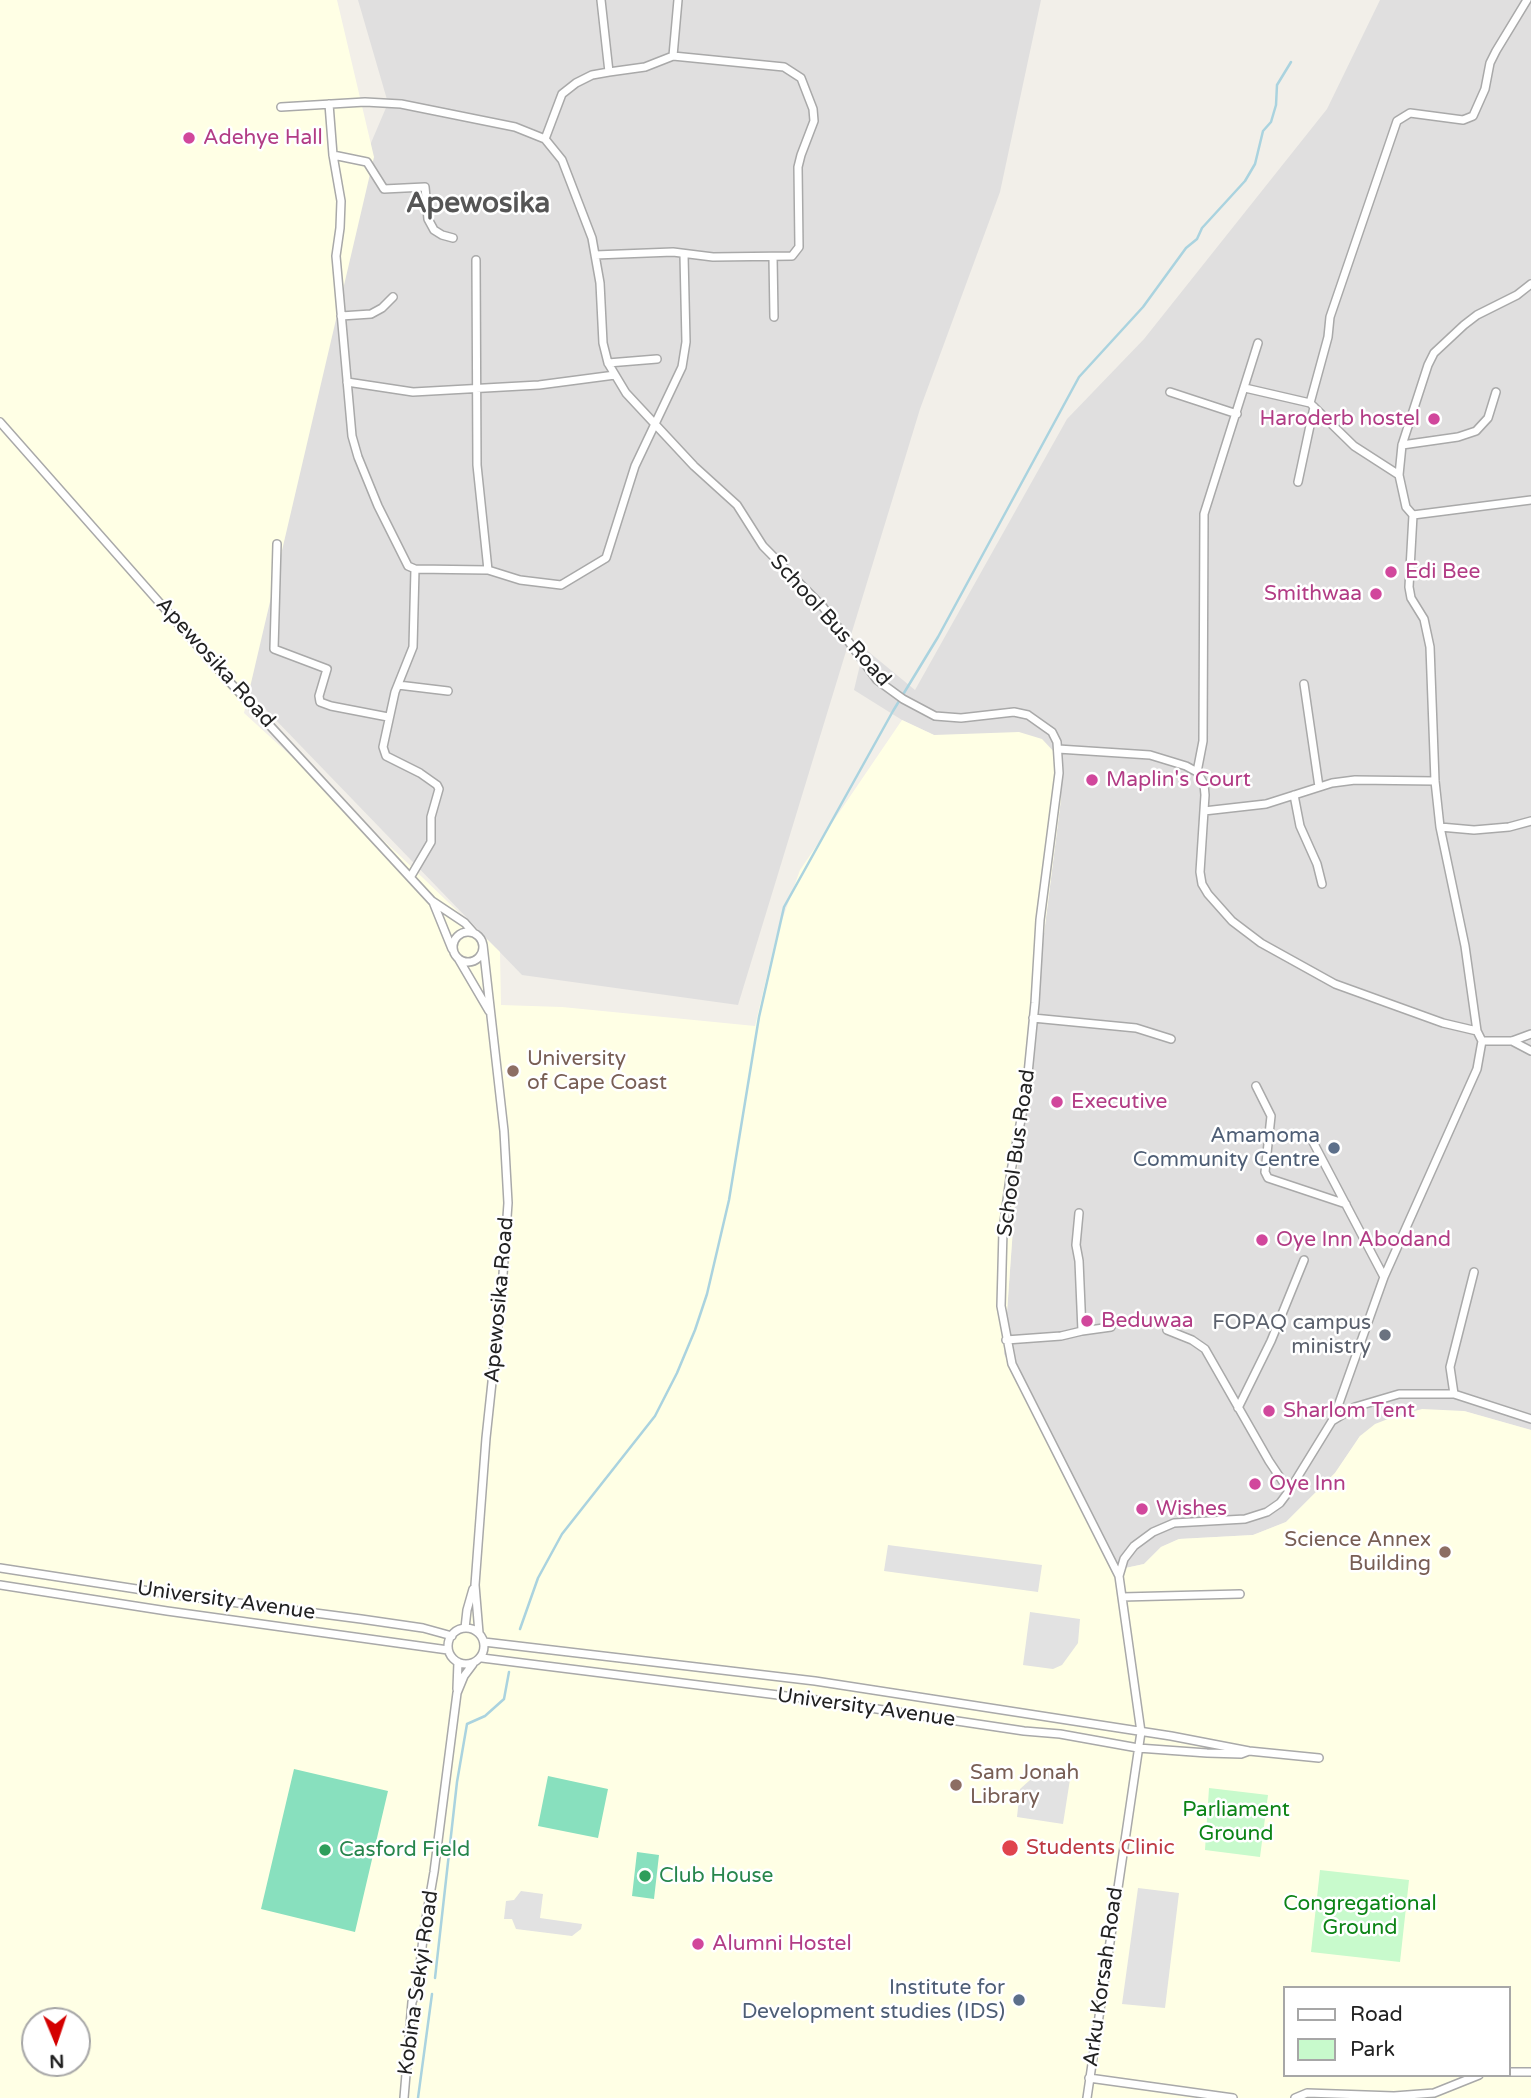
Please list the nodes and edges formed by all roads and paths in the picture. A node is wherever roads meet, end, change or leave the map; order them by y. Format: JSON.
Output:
{"nodes":[{"id":1,"x":601,"y":0,"type":"edge"},
{"id":2,"x":678,"y":0,"type":"edge"},
{"id":3,"x":1527,"y":0,"type":"edge"},
{"id":4,"x":673,"y":56,"type":"junction"},
{"id":5,"x":609,"y":72,"type":"junction"},
{"id":6,"x":329,"y":104,"type":"junction"},
{"id":7,"x":281,"y":107,"type":"dead end"},
{"id":8,"x":545,"y":139,"type":"junction"},
{"id":9,"x":333,"y":155,"type":"junction"},
{"id":10,"x":453,"y":238,"type":"dead end"},
{"id":11,"x":595,"y":255,"type":"junction"},
{"id":12,"x":684,"y":255,"type":"junction"},
{"id":13,"x":773,"y":257,"type":"junction"},
{"id":14,"x":477,"y":260,"type":"dead end"},
{"id":15,"x":1531,"y":284,"type":"edge"},
{"id":16,"x":393,"y":297,"type":"dead end"},
{"id":17,"x":341,"y":316,"type":"junction"},
{"id":18,"x":774,"y":317,"type":"dead end"},
{"id":19,"x":1258,"y":343,"type":"dead end"},
{"id":20,"x":657,"y":359,"type":"dead end"},
{"id":21,"x":608,"y":363,"type":"junction"},
{"id":22,"x":615,"y":375,"type":"junction"},
{"id":23,"x":346,"y":382,"type":"junction"},
{"id":24,"x":1245,"y":388,"type":"junction"},
{"id":25,"x":478,"y":389,"type":"junction"},
{"id":26,"x":1170,"y":392,"type":"dead end"},
{"id":27,"x":1496,"y":393,"type":"dead end"},
{"id":28,"x":1312,"y":405,"type":"junction"},
{"id":29,"x":1237,"y":414,"type":"junction"},
{"id":30,"x":0,"y":422,"type":"edge"},
{"id":31,"x":656,"y":423,"type":"junction"},
{"id":32,"x":1402,"y":445,"type":"junction"},
{"id":33,"x":1399,"y":475,"type":"junction"},
{"id":34,"x":1297,"y":482,"type":"dead end"},
{"id":35,"x":1531,"y":500,"type":"edge"},
{"id":36,"x":1413,"y":516,"type":"junction"},
{"id":37,"x":276,"y":544,"type":"dead end"},
{"id":38,"x":415,"y":569,"type":"junction"},
{"id":39,"x":488,"y":570,"type":"junction"},
{"id":40,"x":1304,"y":684,"type":"dead end"},
{"id":41,"x":398,"y":685,"type":"junction"},
{"id":42,"x":448,"y":691,"type":"dead end"},
{"id":43,"x":388,"y":717,"type":"junction"},
{"id":44,"x":1058,"y":749,"type":"junction"},
{"id":45,"x":1197,"y":772,"type":"junction"},
{"id":46,"x":1436,"y":781,"type":"junction"},
{"id":47,"x":1319,"y":787,"type":"junction"},
{"id":48,"x":1294,"y":795,"type":"junction"},
{"id":49,"x":1204,"y":811,"type":"junction"},
{"id":50,"x":1531,"y":821,"type":"edge"},
{"id":51,"x":1440,"y":827,"type":"junction"},
{"id":52,"x":411,"y":876,"type":"junction"},
{"id":53,"x":1322,"y":884,"type":"dead end"},
{"id":54,"x":432,"y":901,"type":"junction"},
{"id":55,"x":473,"y":932,"type":"junction"},
{"id":56,"x":483,"y":945,"type":"junction"},
{"id":57,"x":455,"y":954,"type":"junction"},
{"id":58,"x":491,"y":1015,"type":"junction"},
{"id":59,"x":1033,"y":1018,"type":"junction"},
{"id":60,"x":1477,"y":1031,"type":"junction"},
{"id":61,"x":1531,"y":1034,"type":"edge"},
{"id":62,"x":1171,"y":1039,"type":"dead end"},
{"id":63,"x":1482,"y":1041,"type":"junction"},
{"id":64,"x":1512,"y":1041,"type":"junction"},
{"id":65,"x":1531,"y":1051,"type":"edge"},
{"id":66,"x":1256,"y":1086,"type":"dead end"},
{"id":67,"x":1313,"y":1142,"type":"dead end"},
{"id":68,"x":1346,"y":1204,"type":"junction"},
{"id":69,"x":1079,"y":1213,"type":"dead end"},
{"id":70,"x":1304,"y":1260,"type":"dead end"},
{"id":71,"x":1474,"y":1272,"type":"dead end"},
{"id":72,"x":1384,"y":1277,"type":"junction"},
{"id":73,"x":1111,"y":1327,"type":"dead end"},
{"id":74,"x":1167,"y":1330,"type":"dead end"},
{"id":75,"x":1082,"y":1331,"type":"junction"},
{"id":76,"x":1006,"y":1340,"type":"junction"},
{"id":77,"x":1454,"y":1394,"type":"junction"},
{"id":78,"x":1238,"y":1408,"type":"junction"},
{"id":79,"x":1531,"y":1419,"type":"edge"},
{"id":80,"x":1332,"y":1421,"type":"junction"},
{"id":81,"x":1289,"y":1491,"type":"junction"},
{"id":82,"x":0,"y":1568,"type":"edge"},
{"id":83,"x":1119,"y":1576,"type":"junction"},
{"id":84,"x":0,"y":1585,"type":"edge"},
{"id":85,"x":475,"y":1585,"type":"junction"},
{"id":86,"x":1240,"y":1594,"type":"dead end"},
{"id":87,"x":1122,"y":1597,"type":"junction"},
{"id":88,"x":465,"y":1628,"type":"junction"},
{"id":89,"x":479,"y":1633,"type":"junction"},
{"id":90,"x":452,"y":1636,"type":"junction"},
{"id":91,"x":484,"y":1642,"type":"junction"},
{"id":92,"x":448,"y":1650,"type":"junction"},
{"id":93,"x":482,"y":1658,"type":"junction"},
{"id":94,"x":457,"y":1662,"type":"junction"},
{"id":95,"x":473,"y":1664,"type":"junction"},
{"id":96,"x":457,"y":1693,"type":"junction"},
{"id":97,"x":1141,"y":1732,"type":"junction"},
{"id":98,"x":1138,"y":1748,"type":"junction"},
{"id":99,"x":1249,"y":1751,"type":"junction"},
{"id":100,"x":1319,"y":1758,"type":"dead end"},
{"id":101,"x":1510,"y":2072,"type":"edge"},
{"id":102,"x":1531,"y":2072,"type":"edge"},
{"id":103,"x":1474,"y":2077,"type":"edge"},
{"id":104,"x":1089,"y":2078,"type":"junction"},
{"id":105,"x":404,"y":2098,"type":"edge"},
{"id":106,"x":1087,"y":2098,"type":"edge"},
{"id":107,"x":1233,"y":2098,"type":"edge"},
{"id":108,"x":1295,"y":2098,"type":"edge"}],
"edges":[{"from":1,"to":5,"type":"street"},
{"from":2,"to":4,"type":"street"},
{"from":3,"to":28,"type":"street"},
{"from":4,"to":5,"type":"street"},
{"from":4,"to":13,"type":"street"},
{"from":5,"to":8,"type":"street"},
{"from":6,"to":7,"type":"street"},
{"from":6,"to":8,"type":"street"},
{"from":6,"to":9,"type":"street"},
{"from":8,"to":11,"type":"street","name":"School Bus Road"},
{"from":9,"to":10,"type":"street"},
{"from":9,"to":17,"type":"street"},
{"from":11,"to":12,"type":"street"},
{"from":11,"to":21,"type":"street","name":"School Bus Road"},
{"from":12,"to":13,"type":"street"},
{"from":12,"to":31,"type":"street"},
{"from":13,"to":18,"type":"street"},
{"from":14,"to":25,"type":"street"},
{"from":15,"to":32,"type":"street"},
{"from":16,"to":17,"type":"street"},
{"from":17,"to":23,"type":"street"},
{"from":19,"to":24,"type":"street"},
{"from":20,"to":21,"type":"street"},
{"from":21,"to":22,"type":"street","name":"School Bus Road"},
{"from":22,"to":25,"type":"street"},
{"from":22,"to":31,"type":"street","name":"School Bus Road"},
{"from":23,"to":25,"type":"street"},
{"from":23,"to":38,"type":"street"},
{"from":24,"to":28,"type":"street"},
{"from":24,"to":29,"type":"street"},
{"from":25,"to":39,"type":"street"},
{"from":26,"to":29,"type":"street"},
{"from":27,"to":32,"type":"street"},
{"from":28,"to":33,"type":"street"},
{"from":28,"to":34,"type":"street"},
{"from":29,"to":45,"type":"street"},
{"from":30,"to":52,"type":"street","name":"Apewosika Road"},
{"from":31,"to":39,"type":"street"},
{"from":31,"to":44,"type":"street","name":"School Bus Road"},
{"from":32,"to":33,"type":"street"},
{"from":33,"to":36,"type":"street"},
{"from":35,"to":36,"type":"street"},
{"from":36,"to":46,"type":"street"},
{"from":37,"to":43,"type":"street"},
{"from":38,"to":39,"type":"street"},
{"from":38,"to":41,"type":"street"},
{"from":40,"to":47,"type":"street"},
{"from":41,"to":42,"type":"street"},
{"from":41,"to":43,"type":"street"},
{"from":43,"to":52,"type":"street"},
{"from":44,"to":45,"type":"street"},
{"from":44,"to":59,"type":"street","name":"School Bus Road"},
{"from":45,"to":49,"type":"street"},
{"from":46,"to":47,"type":"street"},
{"from":46,"to":51,"type":"street"},
{"from":47,"to":48,"type":"street"},
{"from":48,"to":49,"type":"street"},
{"from":48,"to":53,"type":"street"},
{"from":49,"to":60,"type":"street"},
{"from":50,"to":51,"type":"street"},
{"from":51,"to":60,"type":"street"},
{"from":52,"to":54,"type":"street","name":"Apewosika Road"},
{"from":54,"to":55,"type":"street","name":"Apewosika Road"},
{"from":54,"to":57,"type":"street","name":"Apewosika Road"},
{"from":55,"to":56,"type":"street"},
{"from":55,"to":57,"type":"street"},
{"from":56,"to":57,"type":"street"},
{"from":56,"to":58,"type":"street","name":"Apewosika Road"},
{"from":57,"to":58,"type":"street","name":"Apewosika Road"},
{"from":58,"to":85,"type":"street","name":"Apewosika Road"},
{"from":59,"to":62,"type":"street"},
{"from":59,"to":76,"type":"street","name":"School Bus Road"},
{"from":60,"to":63,"type":"street"},
{"from":61,"to":64,"type":"street"},
{"from":63,"to":64,"type":"street"},
{"from":63,"to":72,"type":"street"},
{"from":64,"to":65,"type":"street"},
{"from":66,"to":68,"type":"street"},
{"from":67,"to":68,"type":"street"},
{"from":68,"to":72,"type":"street"},
{"from":69,"to":75,"type":"street"},
{"from":70,"to":78,"type":"street"},
{"from":71,"to":77,"type":"street"},
{"from":72,"to":80,"type":"street"},
{"from":73,"to":75,"type":"street"},
{"from":74,"to":78,"type":"street"},
{"from":75,"to":76,"type":"street"},
{"from":76,"to":83,"type":"street","name":"School Bus Road"},
{"from":77,"to":79,"type":"street"},
{"from":77,"to":80,"type":"street"},
{"from":78,"to":81,"type":"street"},
{"from":80,"to":81,"type":"street"},
{"from":81,"to":83,"type":"street"},
{"from":82,"to":90,"type":"street","name":"University Avenue"},
{"from":83,"to":87,"type":"street","name":"School Bus Road"},
{"from":84,"to":92,"type":"street","name":"University Avenue"},
{"from":85,"to":88,"type":"street"},
{"from":85,"to":89,"type":"street"},
{"from":86,"to":87,"type":"street"},
{"from":87,"to":97,"type":"street","name":"Arku Korsah Road"},
{"from":88,"to":89,"type":"street"},
{"from":88,"to":90,"type":"street"},
{"from":89,"to":91,"type":"street"},
{"from":90,"to":92,"type":"street"},
{"from":91,"to":93,"type":"street"},
{"from":91,"to":97,"type":"street","name":"University Avenue"},
{"from":92,"to":94,"type":"street"},
{"from":93,"to":95,"type":"street"},
{"from":93,"to":98,"type":"street","name":"University Avenue"},
{"from":94,"to":95,"type":"street"},
{"from":94,"to":96,"type":"street"},
{"from":95,"to":96,"type":"street","name":"Kobina Sekyi Road"},
{"from":96,"to":105,"type":"street","name":"Kobina Sekyi Road"},
{"from":97,"to":98,"type":"street","name":"Arku Korsah Road"},
{"from":97,"to":99,"type":"street","name":"University Avenue"},
{"from":98,"to":99,"type":"street","name":"University Avenue"},
{"from":98,"to":104,"type":"street","name":"Arku Korsah Road"},
{"from":99,"to":100,"type":"street","name":"University Avenue"},
{"from":101,"to":102,"type":"street"},
{"from":103,"to":108,"type":"street"},
{"from":104,"to":106,"type":"street","name":"Arku Korsah Road"},
{"from":104,"to":107,"type":"street"}]}
